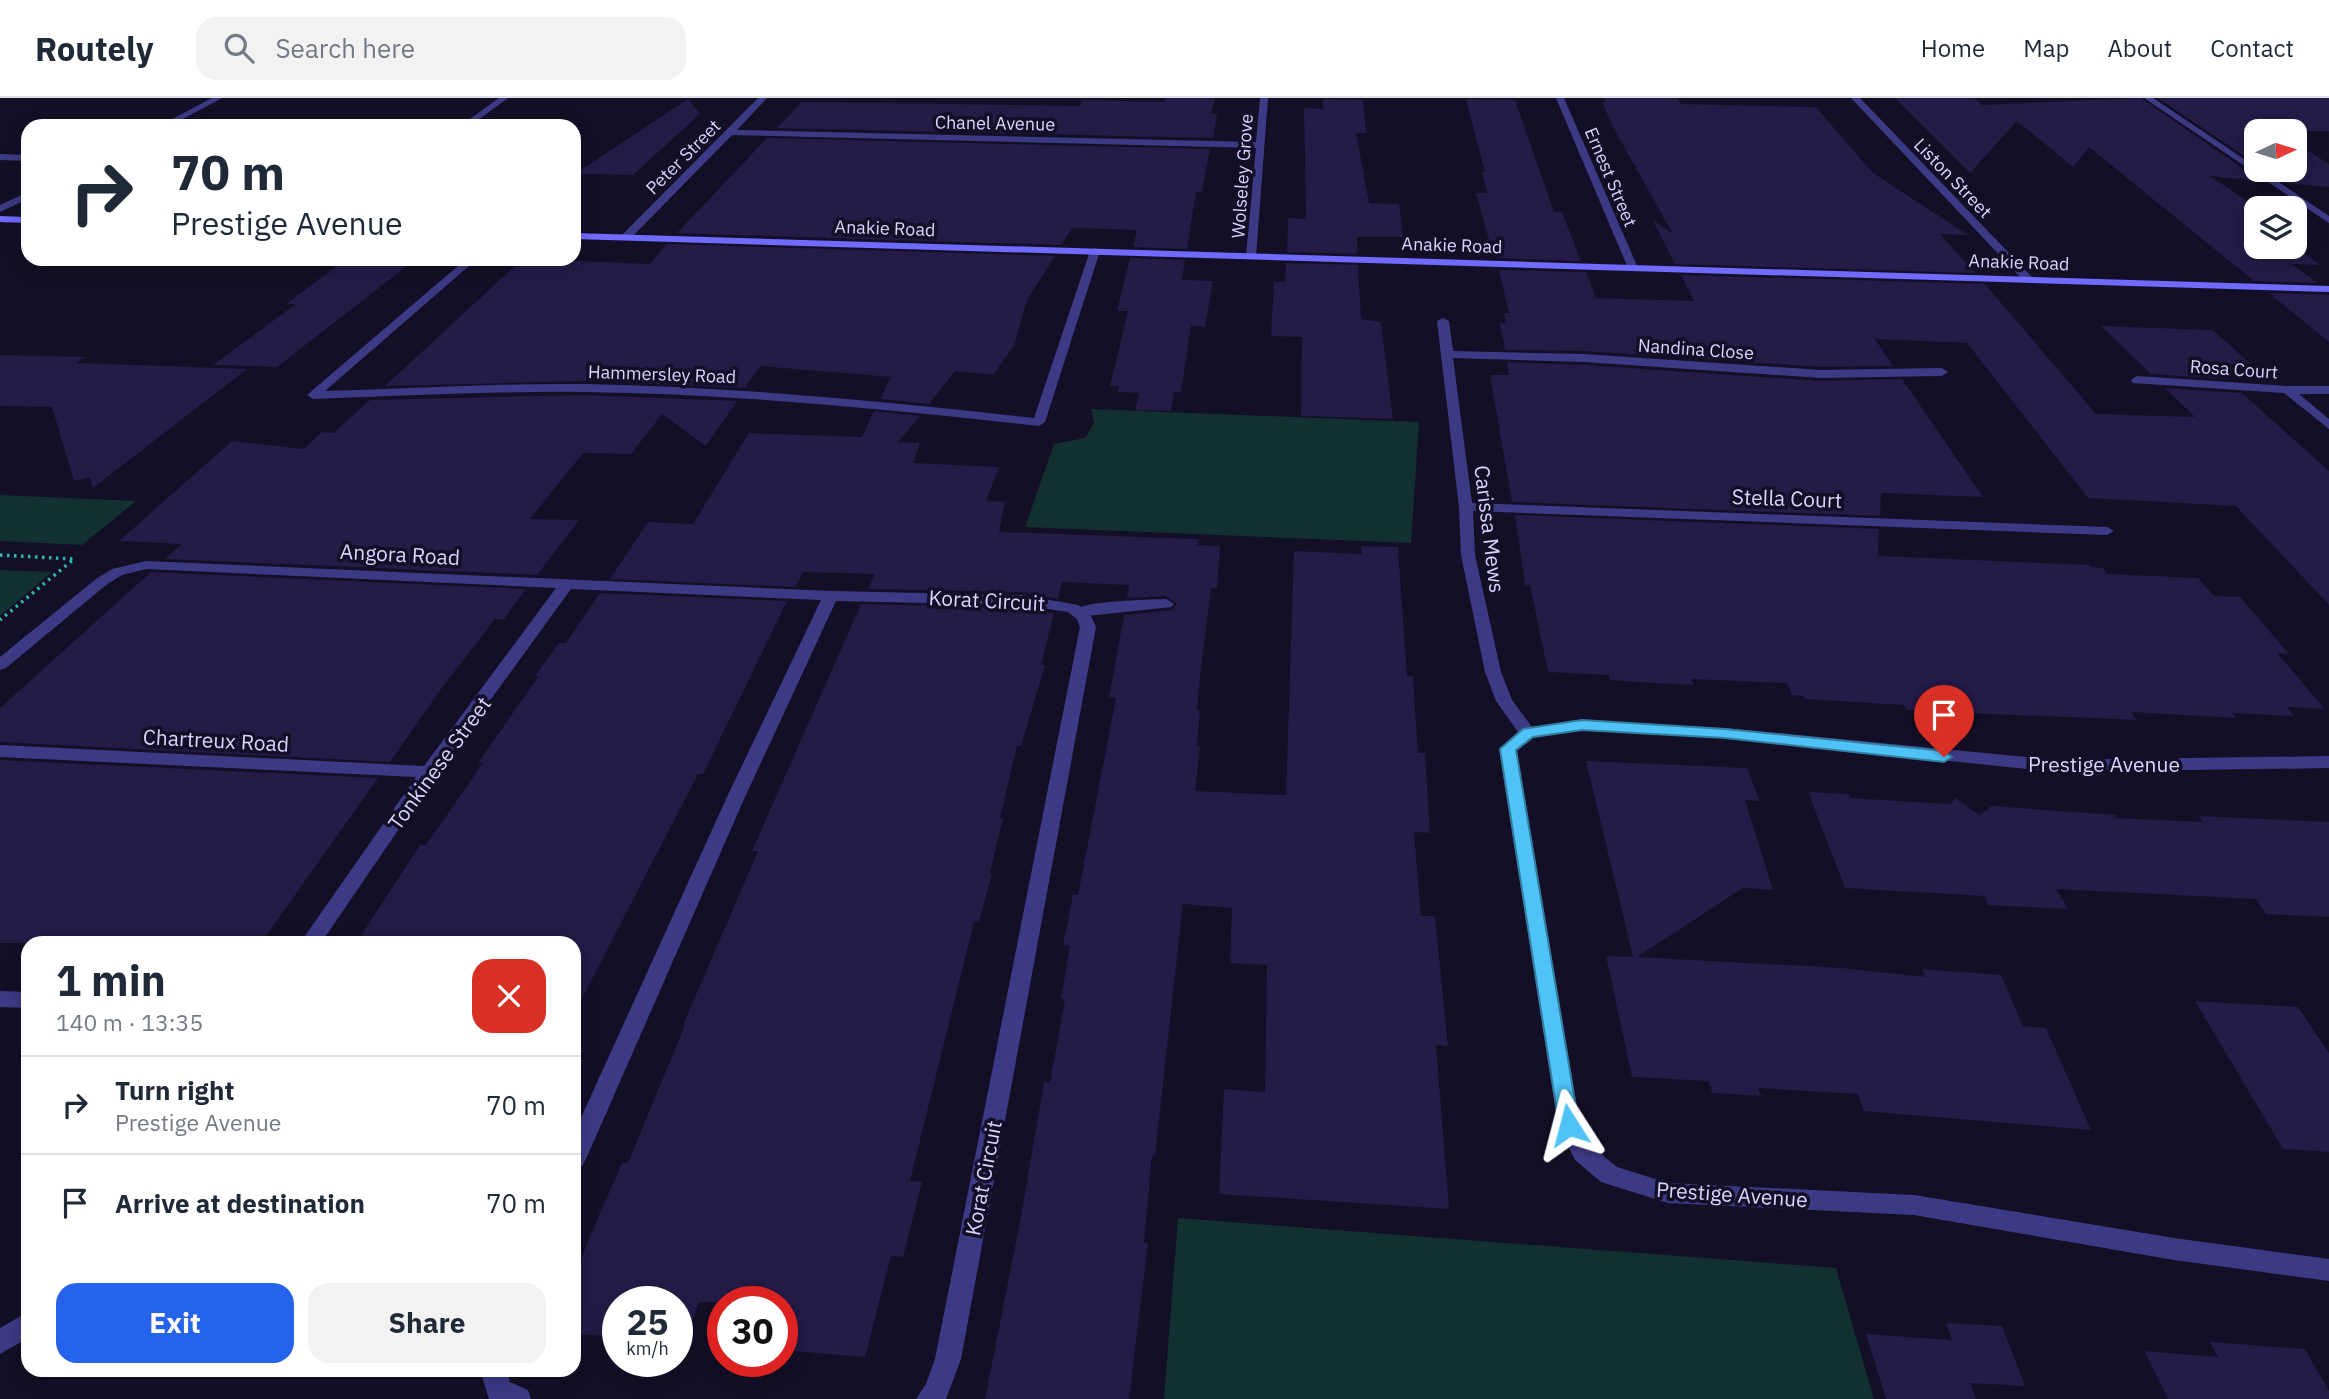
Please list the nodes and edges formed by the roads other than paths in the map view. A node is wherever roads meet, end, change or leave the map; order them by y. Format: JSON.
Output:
{"nodes":[{"id":1,"x":218,"y":98,"type":"edge"},
{"id":2,"x":504,"y":98,"type":"edge"},
{"id":3,"x":763,"y":98,"type":"edge"},
{"id":4,"x":1264,"y":98,"type":"edge"},
{"id":5,"x":1560,"y":98,"type":"edge"},
{"id":6,"x":1855,"y":98,"type":"edge"},
{"id":7,"x":2148,"y":98,"type":"edge"},
{"id":8,"x":177,"y":119,"type":"edge"},
{"id":9,"x":474,"y":119,"type":"edge"},
{"id":10,"x":730,"y":132,"type":"junction"},
{"id":11,"x":1259,"y":145,"type":"junction"},
{"id":12,"x":0,"y":157,"type":"edge"},
{"id":13,"x":21,"y":158,"type":"edge"},
{"id":14,"x":21,"y":198,"type":"edge"},
{"id":15,"x":0,"y":209,"type":"edge"},
{"id":16,"x":0,"y":219,"type":"edge"},
{"id":17,"x":21,"y":220,"type":"edge"},
{"id":18,"x":2329,"y":220,"type":"edge"},
{"id":19,"x":581,"y":236,"type":"edge"},
{"id":20,"x":626,"y":237,"type":"junction"},
{"id":21,"x":1095,"y":251,"type":"junction"},
{"id":22,"x":1251,"y":257,"type":"junction"},
{"id":23,"x":464,"y":266,"type":"edge"},
{"id":24,"x":1633,"y":268,"type":"junction"},
{"id":25,"x":2029,"y":280,"type":"junction"},
{"id":26,"x":2329,"y":289,"type":"edge"},
{"id":27,"x":1443,"y":321,"type":"dead end"},
{"id":28,"x":1448,"y":354,"type":"junction"},
{"id":29,"x":1942,"y":372,"type":"dead end"},
{"id":30,"x":2137,"y":380,"type":"dead end"},
{"id":31,"x":2287,"y":390,"type":"junction"},
{"id":32,"x":2329,"y":390,"type":"edge"},
{"id":33,"x":2329,"y":425,"type":"edge"},
{"id":34,"x":1466,"y":507,"type":"junction"},
{"id":35,"x":2107,"y":531,"type":"dead end"},
{"id":36,"x":568,"y":583,"type":"junction"},
{"id":37,"x":831,"y":596,"type":"junction"},
{"id":38,"x":1166,"y":604,"type":"dead end"},
{"id":39,"x":1078,"y":612,"type":"junction"},
{"id":40,"x":0,"y":664,"type":"edge"},
{"id":41,"x":1528,"y":733,"type":"junction"},
{"id":42,"x":0,"y":751,"type":"edge"},
{"id":43,"x":2329,"y":762,"type":"edge"},
{"id":44,"x":429,"y":772,"type":"junction"},
{"id":45,"x":315,"y":936,"type":"edge"},
{"id":46,"x":0,"y":999,"type":"edge"},
{"id":47,"x":21,"y":1000,"type":"edge"},
{"id":48,"x":581,"y":1143,"type":"edge"},
{"id":49,"x":2329,"y":1270,"type":"edge"},
{"id":50,"x":21,"y":1329,"type":"edge"},
{"id":51,"x":3,"y":1341,"type":"edge"},
{"id":52,"x":929,"y":1399,"type":"edge"}],
"edges":[{"from":1,"to":8,"type":"street"},
{"from":2,"to":9,"type":"street"},
{"from":3,"to":10,"type":"street","name":"Peter Street"},
{"from":4,"to":11,"type":"street","name":"Wolseley Grove"},
{"from":5,"to":24,"type":"street","name":"Ernest Street"},
{"from":6,"to":25,"type":"street","name":"Liston Street"},
{"from":7,"to":18,"type":"street"},
{"from":10,"to":11,"type":"street","name":"Chanel Avenue"},
{"from":10,"to":20,"type":"street","name":"Peter Street"},
{"from":11,"to":22,"type":"street","name":"Wolseley Grove"},
{"from":12,"to":13,"type":"street"},
{"from":14,"to":15,"type":"street"},
{"from":16,"to":17,"type":"main road"},
{"from":19,"to":20,"type":"main road","name":"Anakie Road"},
{"from":20,"to":21,"type":"main road","name":"Anakie Road"},
{"from":21,"to":22,"type":"main road","name":"Anakie Road"},
{"from":21,"to":23,"type":"street","name":"Hammersley Road"},
{"from":22,"to":24,"type":"main road","name":"Anakie Road"},
{"from":24,"to":25,"type":"main road","name":"Anakie Road"},
{"from":25,"to":26,"type":"main road","name":"Anakie Road"},
{"from":27,"to":28,"type":"street","name":"Carissa Mews"},
{"from":28,"to":29,"type":"street","name":"Nandina Close"},
{"from":28,"to":34,"type":"street","name":"Carissa Mews"},
{"from":30,"to":31,"type":"street","name":"Rosa Court"},
{"from":31,"to":32,"type":"street","name":"Rosa Court"},
{"from":31,"to":33,"type":"street"},
{"from":34,"to":35,"type":"street","name":"Stella Court"},
{"from":34,"to":41,"type":"street","name":"Carissa Mews"},
{"from":36,"to":37,"type":"street","name":"Angora Road"},
{"from":36,"to":40,"type":"street","name":"Angora Road"},
{"from":36,"to":44,"type":"street","name":"Tonkinese Street"},
{"from":37,"to":39,"type":"street","name":"Korat Circuit"},
{"from":37,"to":48,"type":"street"},
{"from":38,"to":39,"type":"street"},
{"from":39,"to":52,"type":"street","name":"Korat Circuit"},
{"from":41,"to":43,"type":"street","name":"Prestige Avenue"},
{"from":41,"to":49,"type":"street","name":"Prestige Avenue"},
{"from":42,"to":44,"type":"street","name":"Chartreux Road"},
{"from":44,"to":45,"type":"street","name":"Tonkinese Street"},
{"from":46,"to":47,"type":"street"},
{"from":50,"to":51,"type":"street"}]}
